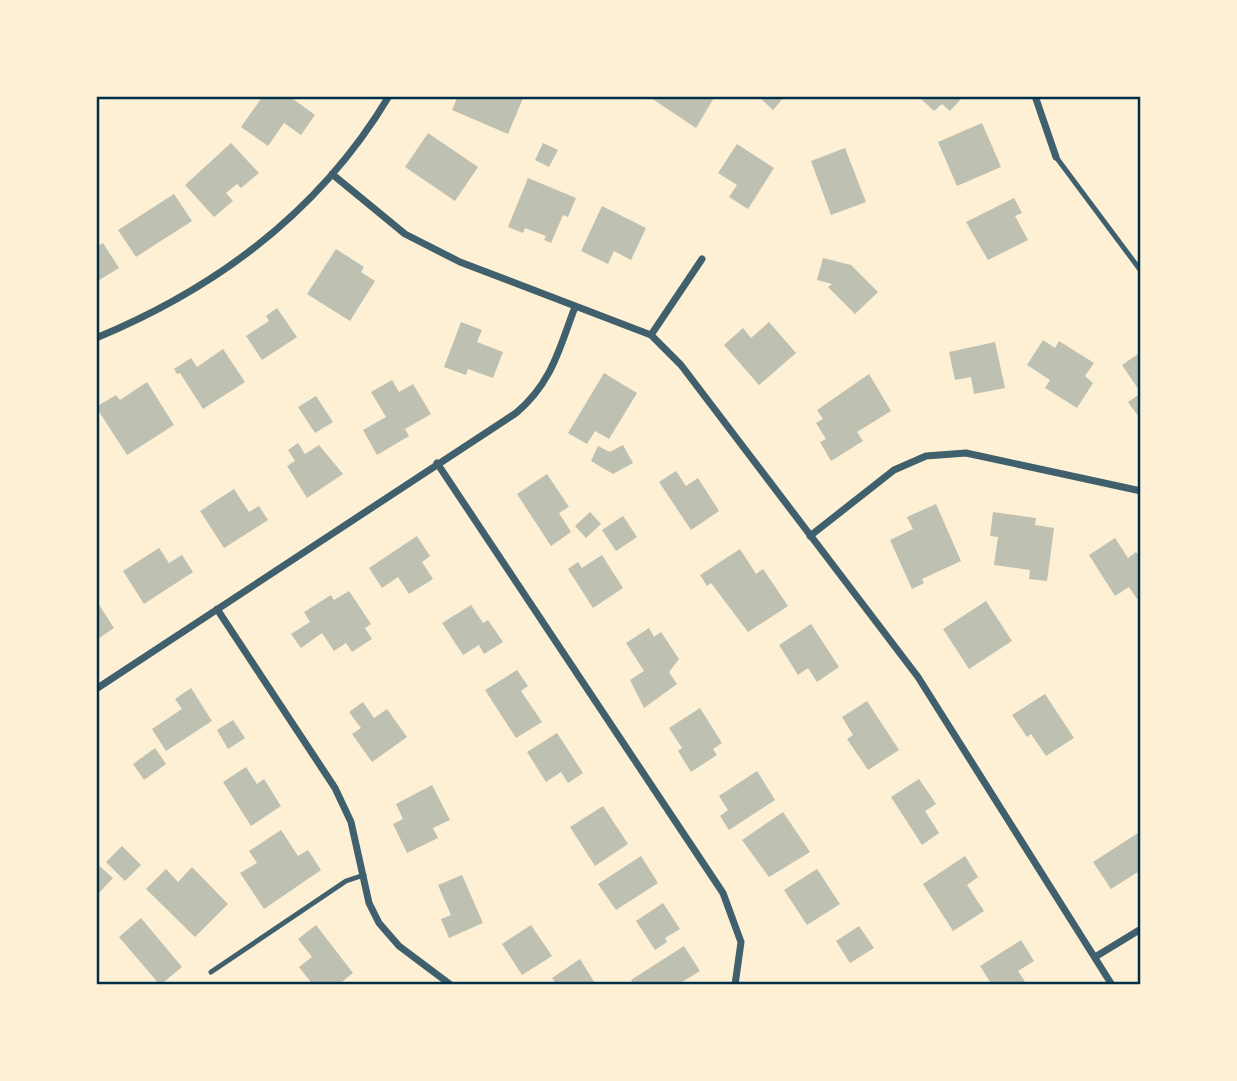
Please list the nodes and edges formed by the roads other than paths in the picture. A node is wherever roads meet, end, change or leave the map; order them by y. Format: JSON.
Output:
{"nodes":[{"id":1,"x":389,"y":96,"type":"edge"},
{"id":2,"x":1035,"y":96,"type":"edge"},
{"id":3,"x":1056,"y":157,"type":"joint"},
{"id":4,"x":332,"y":174,"type":"junction"},
{"id":5,"x":702,"y":259,"type":"dead end"},
{"id":6,"x":1141,"y":271,"type":"edge"},
{"id":7,"x":575,"y":307,"type":"junction"},
{"id":8,"x":651,"y":335,"type":"junction"},
{"id":9,"x":96,"y":338,"type":"edge"},
{"id":10,"x":437,"y":463,"type":"junction"},
{"id":11,"x":1141,"y":491,"type":"edge"},
{"id":12,"x":810,"y":536,"type":"junction"},
{"id":13,"x":217,"y":609,"type":"junction"},
{"id":14,"x":96,"y":689,"type":"edge"},
{"id":15,"x":364,"y":875,"type":"junction"},
{"id":16,"x":1141,"y":929,"type":"edge"},
{"id":17,"x":1095,"y":957,"type":"junction"},
{"id":18,"x":211,"y":972,"type":"dead end"},
{"id":19,"x":451,"y":985,"type":"edge"},
{"id":20,"x":735,"y":985,"type":"edge"},
{"id":21,"x":1112,"y":985,"type":"edge"}],
"edges":[{"from":1,"to":4,"type":"street"},
{"from":2,"to":3,"type":"street"},
{"from":3,"to":6,"type":"lane"},
{"from":4,"to":7,"type":"street"},
{"from":4,"to":9,"type":"street"},
{"from":5,"to":8,"type":"street"},
{"from":7,"to":8,"type":"street"},
{"from":7,"to":10,"type":"street"},
{"from":8,"to":12,"type":"street"},
{"from":10,"to":13,"type":"street"},
{"from":10,"to":20,"type":"street"},
{"from":11,"to":12,"type":"street"},
{"from":12,"to":17,"type":"street"},
{"from":13,"to":14,"type":"street"},
{"from":13,"to":15,"type":"street"},
{"from":15,"to":18,"type":"lane"},
{"from":15,"to":19,"type":"street"},
{"from":16,"to":17,"type":"street"},
{"from":17,"to":21,"type":"street"}]}
